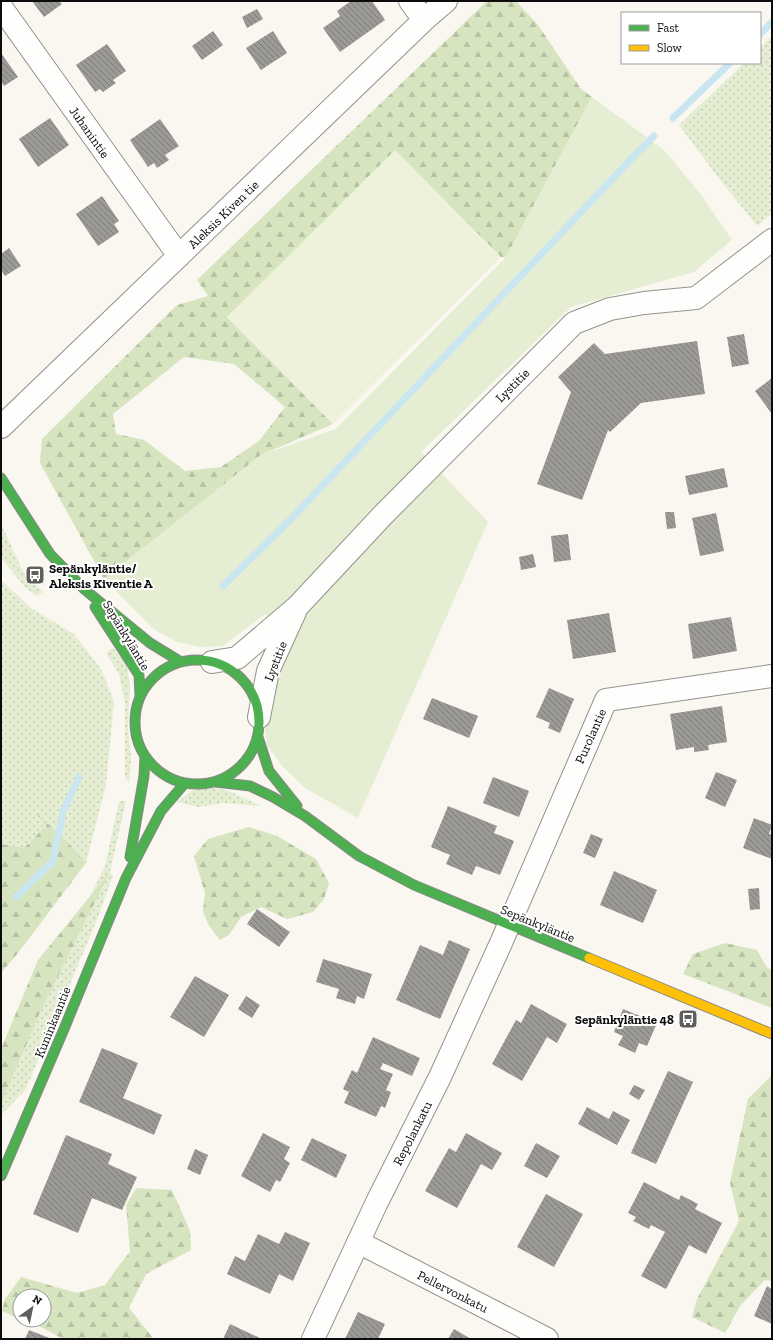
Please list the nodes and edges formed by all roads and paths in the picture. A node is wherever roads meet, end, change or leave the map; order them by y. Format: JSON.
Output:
{"nodes":[{"id":1,"x":410,"y":1,"type":"edge"},
{"id":2,"x":446,"y":1,"type":"edge"},
{"id":3,"x":1,"y":7,"type":"edge"},
{"id":4,"x":424,"y":20,"type":"junction"},
{"id":5,"x":772,"y":240,"type":"edge"},
{"id":6,"x":179,"y":256,"type":"junction"},
{"id":7,"x":1,"y":427,"type":"edge"},
{"id":8,"x":1,"y":478,"type":"edge"},
{"id":9,"x":84,"y":589,"type":"junction"},
{"id":10,"x":297,"y":607,"type":"junction"},
{"id":11,"x":181,"y":662,"type":"junction"},
{"id":12,"x":212,"y":662,"type":"junction"},
{"id":13,"x":772,"y":676,"type":"edge"},
{"id":14,"x":140,"y":697,"type":"junction"},
{"id":15,"x":258,"y":727,"type":"junction"},
{"id":16,"x":145,"y":756,"type":"junction"},
{"id":17,"x":215,"y":782,"type":"junction"},
{"id":18,"x":185,"y":783,"type":"junction"},
{"id":19,"x":305,"y":816,"type":"junction"},
{"id":20,"x":126,"y":878,"type":"junction"},
{"id":21,"x":507,"y":925,"type":"junction"},
{"id":22,"x":772,"y":1034,"type":"edge"},
{"id":23,"x":1,"y":1176,"type":"edge"},
{"id":24,"x":358,"y":1242,"type":"junction"},
{"id":25,"x":313,"y":1339,"type":"edge"},
{"id":26,"x":547,"y":1339,"type":"edge"}],
"edges":[{"from":1,"to":4,"type":"street"},
{"from":2,"to":4,"type":"street","name":"Aleksis Kiven tie"},
{"from":3,"to":6,"type":"street","name":"Juhanintie"},
{"from":4,"to":6,"type":"street","name":"Aleksis Kiven tie"},
{"from":5,"to":10,"type":"street","name":"Lystitie"},
{"from":6,"to":7,"type":"street","name":"Aleksis Kiven tie"},
{"from":8,"to":9,"type":"main road","name":"Sepänkyläntie"},
{"from":9,"to":11,"type":"main road","name":"Sepänkyläntie"},
{"from":9,"to":14,"type":"main road","name":"Sepänkyläntie"},
{"from":10,"to":12,"type":"street","name":"Lystitie"},
{"from":10,"to":15,"type":"street","name":"Lystitie"},
{"from":11,"to":12,"type":"main road"},
{"from":11,"to":14,"type":"main road"},
{"from":12,"to":15,"type":"main road"},
{"from":13,"to":21,"type":"street","name":"Purolantie"},
{"from":14,"to":16,"type":"main road"},
{"from":15,"to":17,"type":"main road"},
{"from":15,"to":19,"type":"main road","name":"Sepänkyläntie"},
{"from":16,"to":18,"type":"main road"},
{"from":16,"to":20,"type":"main road","name":"Kuninkaantie"},
{"from":17,"to":18,"type":"main road"},
{"from":17,"to":19,"type":"main road","name":"Sepänkyläntie"},
{"from":18,"to":20,"type":"main road","name":"Kuninkaantie"},
{"from":19,"to":21,"type":"main road","name":"Sepänkyläntie"},
{"from":20,"to":23,"type":"main road","name":"Kuninkaantie"},
{"from":21,"to":22,"type":"main road","name":"Sepänkyläntie"},
{"from":21,"to":24,"type":"street","name":"Repolankatu"},
{"from":24,"to":25,"type":"street","name":"Repolankatu"},
{"from":24,"to":26,"type":"street","name":"Pellervonkatu"}]}
